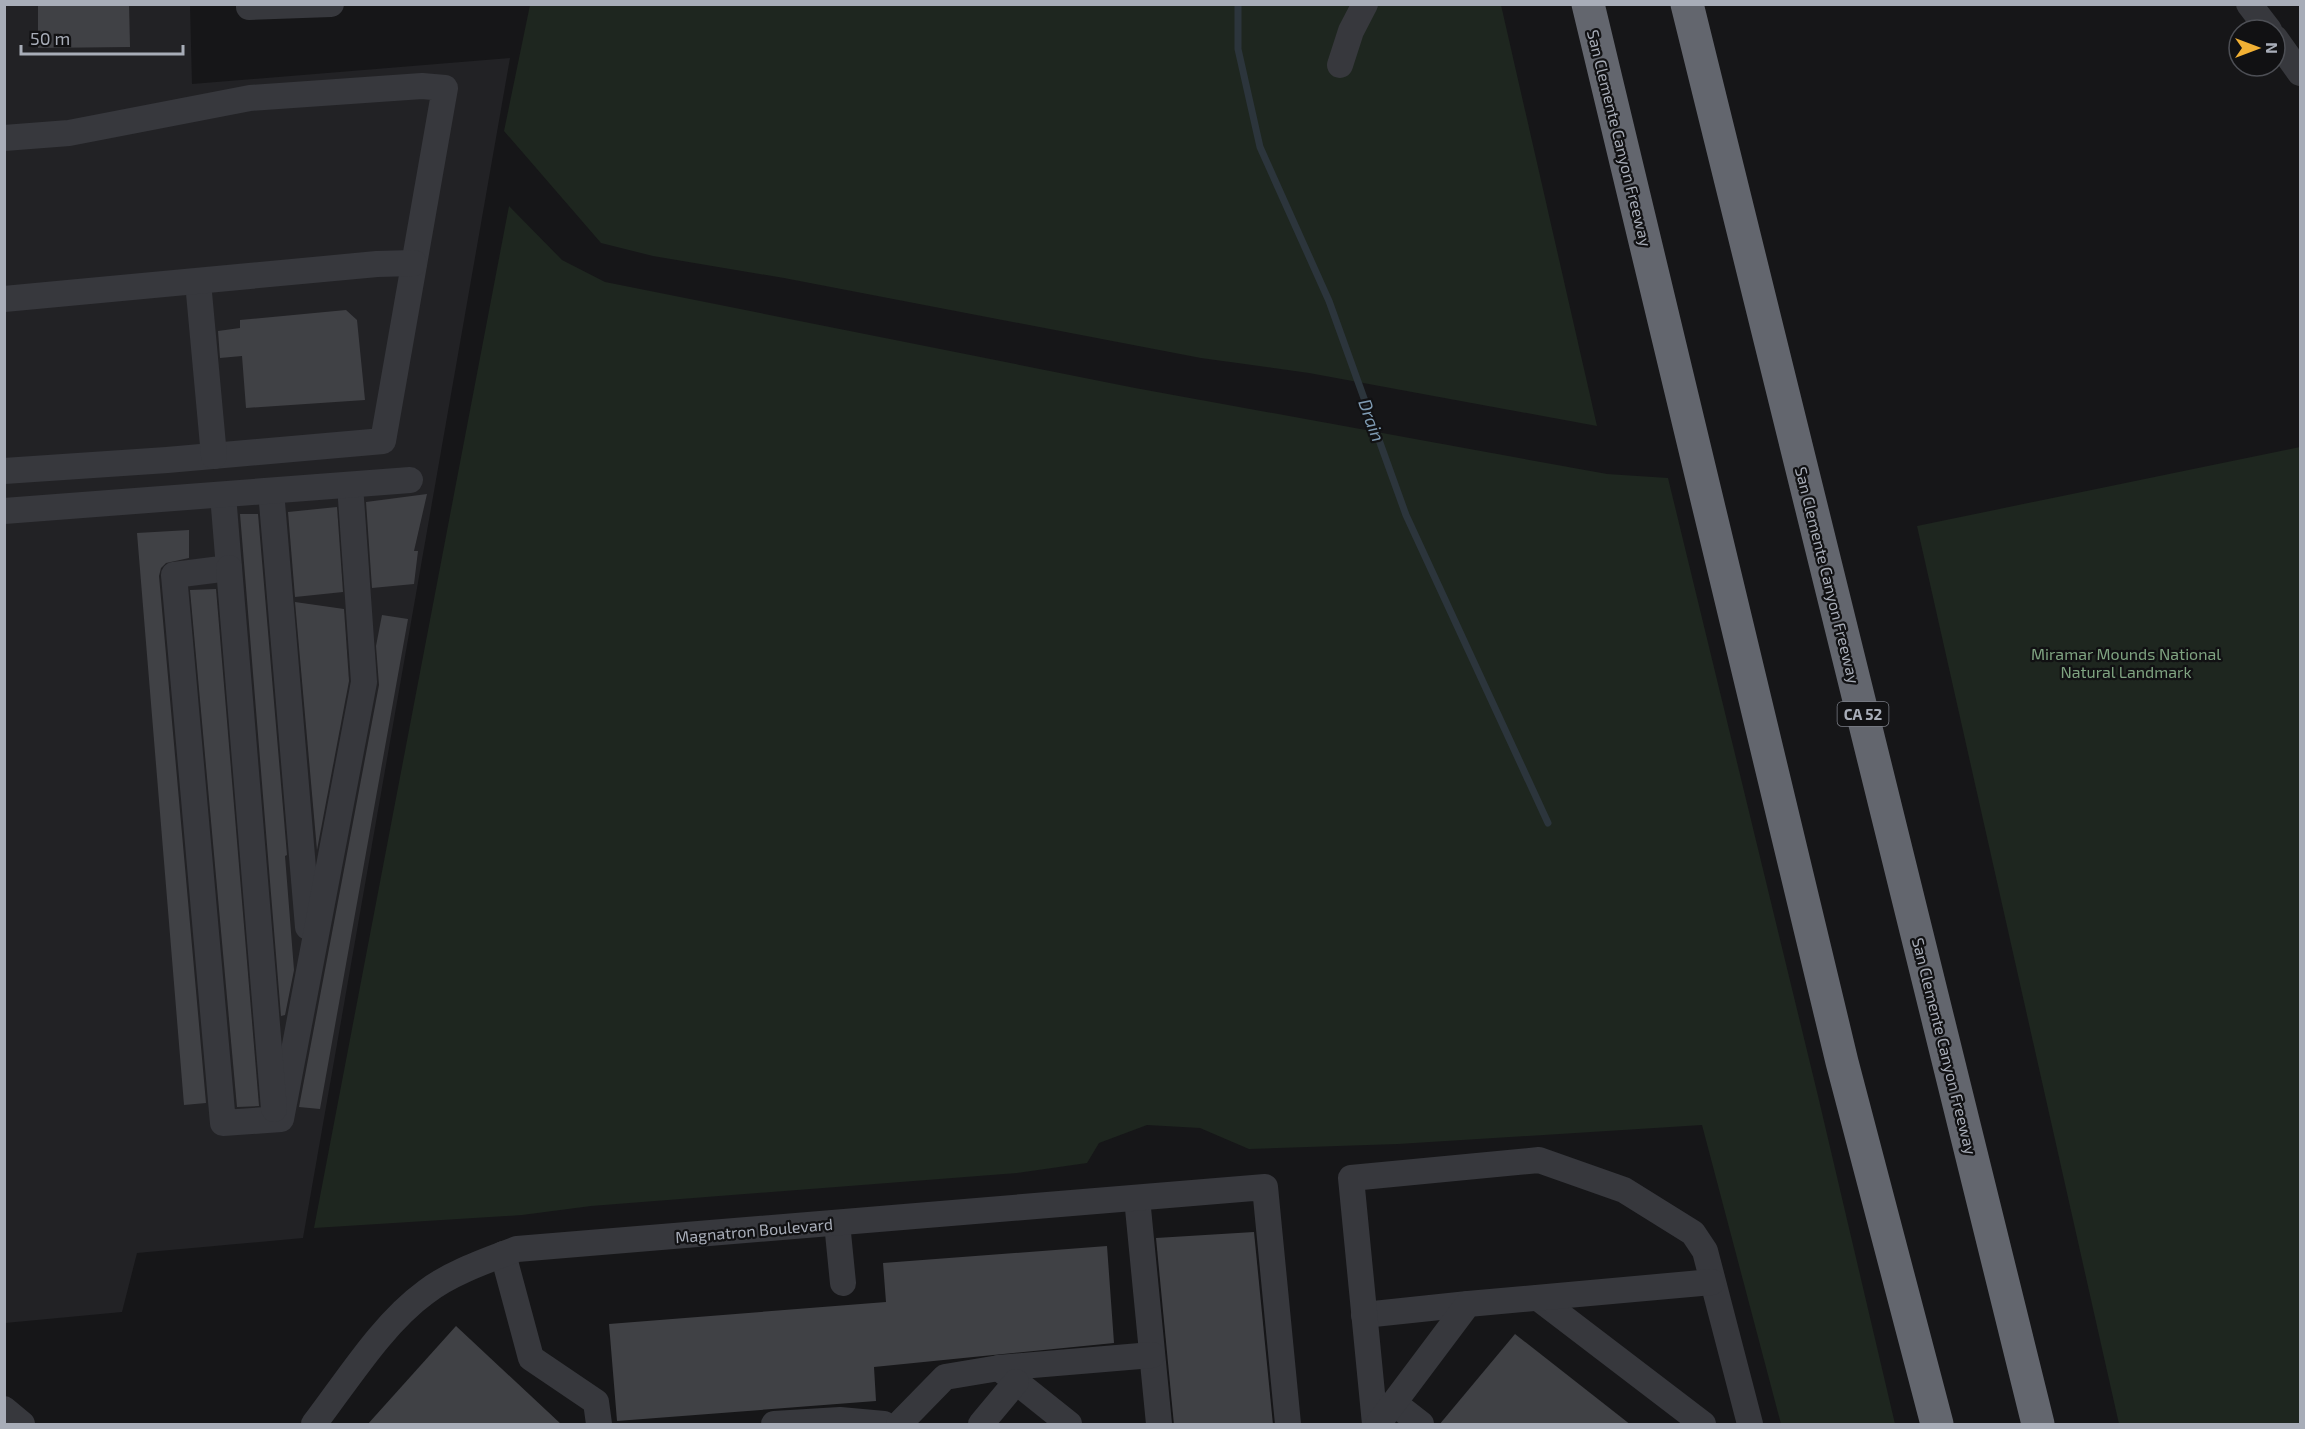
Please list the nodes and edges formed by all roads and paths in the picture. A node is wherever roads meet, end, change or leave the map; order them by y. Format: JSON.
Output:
{"nodes":[{"id":1,"x":249,"y":4,"type":"edge"},
{"id":2,"x":331,"y":4,"type":"edge"},
{"id":3,"x":1365,"y":4,"type":"edge"},
{"id":4,"x":1588,"y":4,"type":"edge"},
{"id":5,"x":1687,"y":4,"type":"edge"},
{"id":6,"x":2249,"y":4,"type":"edge"},
{"id":7,"x":2260,"y":18,"type":"edge"},
{"id":8,"x":2287,"y":54,"type":"edge"},
{"id":9,"x":1340,"y":65,"type":"dead end"},
{"id":10,"x":2301,"y":73,"type":"edge"},
{"id":11,"x":4,"y":138,"type":"edge"},
{"id":12,"x":414,"y":264,"type":"junction"},
{"id":13,"x":198,"y":282,"type":"junction"},
{"id":14,"x":4,"y":299,"type":"edge"},
{"id":15,"x":214,"y":456,"type":"junction"},
{"id":16,"x":4,"y":471,"type":"edge"},
{"id":17,"x":410,"y":480,"type":"dead end"},
{"id":18,"x":350,"y":484,"type":"junction"},
{"id":19,"x":271,"y":491,"type":"junction"},
{"id":20,"x":223,"y":495,"type":"junction"},
{"id":21,"x":4,"y":511,"type":"edge"},
{"id":22,"x":230,"y":568,"type":"junction"},
{"id":23,"x":311,"y":960,"type":"junction"},
{"id":24,"x":275,"y":1119,"type":"junction"},
{"id":25,"x":1137,"y":1198,"type":"junction"},
{"id":26,"x":837,"y":1223,"type":"junction"},
{"id":27,"x":503,"y":1254,"type":"junction"},
{"id":28,"x":1712,"y":1282,"type":"junction"},
{"id":29,"x":843,"y":1283,"type":"dead end"},
{"id":30,"x":1538,"y":1298,"type":"junction"},
{"id":31,"x":1468,"y":1304,"type":"junction"},
{"id":32,"x":1364,"y":1315,"type":"junction"},
{"id":33,"x":1152,"y":1355,"type":"junction"},
{"id":34,"x":1007,"y":1375,"type":"junction"},
{"id":35,"x":1394,"y":1403,"type":"junction"},
{"id":36,"x":4,"y":1409,"type":"edge"},
{"id":37,"x":1749,"y":1424,"type":"edge"},
{"id":38,"x":22,"y":1425,"type":"edge"},
{"id":39,"x":314,"y":1425,"type":"edge"},
{"id":40,"x":599,"y":1425,"type":"edge"},
{"id":41,"x":774,"y":1425,"type":"edge"},
{"id":42,"x":884,"y":1425,"type":"edge"},
{"id":43,"x":899,"y":1425,"type":"edge"},
{"id":44,"x":981,"y":1425,"type":"edge"},
{"id":45,"x":1069,"y":1425,"type":"edge"},
{"id":46,"x":1159,"y":1425,"type":"edge"},
{"id":47,"x":1288,"y":1425,"type":"edge"},
{"id":48,"x":1377,"y":1425,"type":"edge"},
{"id":49,"x":1421,"y":1425,"type":"edge"},
{"id":50,"x":1703,"y":1425,"type":"edge"},
{"id":51,"x":1937,"y":1425,"type":"edge"},
{"id":52,"x":2038,"y":1425,"type":"edge"}],
"edges":[{"from":1,"to":2,"type":"street"},
{"from":3,"to":9,"type":"street"},
{"from":4,"to":51,"type":"highway","name":"San Clemente Canyon Freeway"},
{"from":5,"to":52,"type":"highway","name":"San Clemente Canyon Freeway","number":"CA 52"},
{"from":6,"to":7,"type":"street"},
{"from":8,"to":10,"type":"street"},
{"from":11,"to":12,"type":"street"},
{"from":12,"to":13,"type":"street"},
{"from":12,"to":15,"type":"street"},
{"from":13,"to":14,"type":"street"},
{"from":13,"to":15,"type":"street"},
{"from":15,"to":16,"type":"street"},
{"from":17,"to":18,"type":"street"},
{"from":18,"to":19,"type":"street"},
{"from":18,"to":23,"type":"street"},
{"from":19,"to":20,"type":"street"},
{"from":19,"to":23,"type":"street"},
{"from":20,"to":21,"type":"street"},
{"from":20,"to":22,"type":"street"},
{"from":22,"to":24,"type":"street"},
{"from":22,"to":24,"type":"street"},
{"from":23,"to":24,"type":"street"},
{"from":25,"to":26,"type":"street","name":"Magnatron Boulevard"},
{"from":25,"to":33,"type":"street"},
{"from":25,"to":47,"type":"street","name":"Magnatron Boulevard"},
{"from":26,"to":27,"type":"street","name":"Magnatron Boulevard"},
{"from":26,"to":29,"type":"street"},
{"from":27,"to":39,"type":"street","name":"Magnatron Boulevard"},
{"from":27,"to":40,"type":"street"},
{"from":28,"to":30,"type":"street"},
{"from":28,"to":32,"type":"street"},
{"from":28,"to":37,"type":"street"},
{"from":30,"to":31,"type":"street"},
{"from":30,"to":50,"type":"street"},
{"from":31,"to":32,"type":"street"},
{"from":31,"to":35,"type":"street"},
{"from":32,"to":48,"type":"street"},
{"from":33,"to":34,"type":"street"},
{"from":33,"to":46,"type":"street"},
{"from":34,"to":43,"type":"street"},
{"from":34,"to":44,"type":"street"},
{"from":34,"to":45,"type":"street"},
{"from":35,"to":48,"type":"street"},
{"from":35,"to":49,"type":"street"},
{"from":36,"to":38,"type":"street"},
{"from":41,"to":42,"type":"street"}]}
